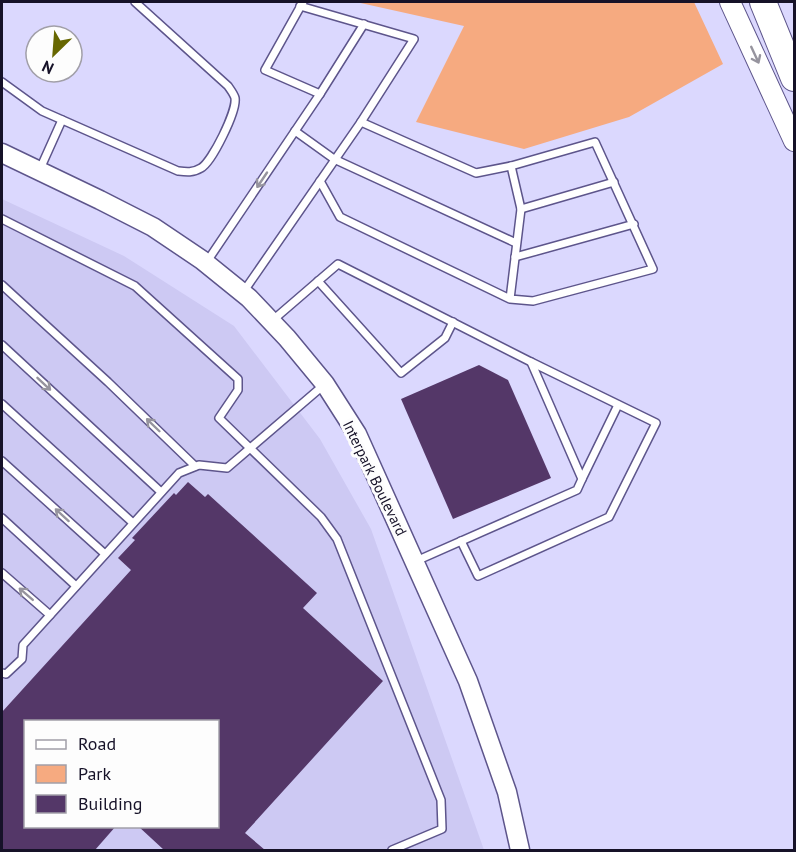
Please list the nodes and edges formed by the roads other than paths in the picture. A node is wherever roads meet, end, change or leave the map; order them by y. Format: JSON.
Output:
{"nodes":[{"id":1,"x":135,"y":2,"type":"edge"},
{"id":2,"x":730,"y":2,"type":"edge"},
{"id":3,"x":764,"y":2,"type":"edge"},
{"id":4,"x":301,"y":4,"type":"edge"},
{"id":5,"x":364,"y":24,"type":"junction"},
{"id":6,"x":795,"y":78,"type":"edge"},
{"id":7,"x":2,"y":82,"type":"edge"},
{"id":8,"x":320,"y":94,"type":"junction"},
{"id":9,"x":62,"y":120,"type":"junction"},
{"id":10,"x":361,"y":122,"type":"junction"},
{"id":11,"x":295,"y":131,"type":"junction"},
{"id":12,"x":795,"y":141,"type":"edge"},
{"id":13,"x":2,"y":153,"type":"edge"},
{"id":14,"x":334,"y":159,"type":"junction"},
{"id":15,"x":511,"y":166,"type":"junction"},
{"id":16,"x":39,"y":171,"type":"junction"},
{"id":17,"x":320,"y":181,"type":"junction"},
{"id":18,"x":614,"y":182,"type":"junction"},
{"id":19,"x":521,"y":209,"type":"junction"},
{"id":20,"x":2,"y":219,"type":"edge"},
{"id":21,"x":634,"y":224,"type":"junction"},
{"id":22,"x":516,"y":243,"type":"junction"},
{"id":23,"x":515,"y":257,"type":"junction"},
{"id":24,"x":206,"y":263,"type":"junction"},
{"id":25,"x":318,"y":281,"type":"junction"},
{"id":26,"x":2,"y":285,"type":"edge"},
{"id":27,"x":242,"y":293,"type":"junction"},
{"id":28,"x":510,"y":299,"type":"junction"},
{"id":29,"x":271,"y":321,"type":"junction"},
{"id":30,"x":453,"y":322,"type":"junction"},
{"id":31,"x":2,"y":345,"type":"edge"},
{"id":32,"x":531,"y":362,"type":"junction"},
{"id":33,"x":325,"y":384,"type":"junction"},
{"id":34,"x":2,"y":404,"type":"edge"},
{"id":35,"x":618,"y":405,"type":"junction"},
{"id":36,"x":249,"y":447,"type":"junction"},
{"id":37,"x":2,"y":461,"type":"edge"},
{"id":38,"x":195,"y":466,"type":"junction"},
{"id":39,"x":582,"y":479,"type":"junction"},
{"id":40,"x":161,"y":492,"type":"junction"},
{"id":41,"x":2,"y":518,"type":"edge"},
{"id":42,"x":133,"y":523,"type":"junction"},
{"id":43,"x":460,"y":541,"type":"junction"},
{"id":44,"x":105,"y":554,"type":"junction"},
{"id":45,"x":416,"y":561,"type":"junction"},
{"id":46,"x":2,"y":573,"type":"edge"},
{"id":47,"x":76,"y":586,"type":"junction"},
{"id":48,"x":50,"y":615,"type":"junction"},
{"id":49,"x":2,"y":673,"type":"edge"},
{"id":50,"x":392,"y":850,"type":"edge"},
{"id":51,"x":520,"y":850,"type":"edge"}],
"edges":[{"from":1,"to":9,"type":"lane"},
{"from":2,"to":12,"type":"main road","one_way":true},
{"from":3,"to":6,"type":"highway"},
{"from":4,"to":5,"type":"lane"},
{"from":4,"to":8,"type":"lane"},
{"from":5,"to":8,"type":"lane"},
{"from":5,"to":10,"type":"lane"},
{"from":7,"to":9,"type":"lane"},
{"from":8,"to":11,"type":"lane"},
{"from":9,"to":16,"type":"lane"},
{"from":10,"to":14,"type":"lane"},
{"from":10,"to":15,"type":"lane"},
{"from":11,"to":14,"type":"lane"},
{"from":11,"to":24,"type":"lane","one_way":true},
{"from":13,"to":16,"type":"street","name":"Interpark Boulevard"},
{"from":14,"to":17,"type":"lane"},
{"from":14,"to":22,"type":"lane"},
{"from":15,"to":18,"type":"lane"},
{"from":15,"to":19,"type":"lane"},
{"from":16,"to":24,"type":"street","name":"Interpark Boulevard"},
{"from":17,"to":27,"type":"lane"},
{"from":17,"to":28,"type":"lane"},
{"from":18,"to":19,"type":"lane"},
{"from":18,"to":21,"type":"lane"},
{"from":19,"to":22,"type":"lane"},
{"from":20,"to":36,"type":"lane"},
{"from":21,"to":23,"type":"lane"},
{"from":21,"to":28,"type":"lane"},
{"from":22,"to":23,"type":"lane"},
{"from":23,"to":28,"type":"lane"},
{"from":24,"to":27,"type":"street","name":"Interpark Boulevard"},
{"from":25,"to":29,"type":"lane"},
{"from":25,"to":30,"type":"lane"},
{"from":25,"to":30,"type":"lane"},
{"from":38,"to":26,"type":"lane","one_way":true},
{"from":27,"to":29,"type":"street","name":"Interpark Boulevard"},
{"from":29,"to":33,"type":"street","name":"Interpark Boulevard"},
{"from":30,"to":32,"type":"lane"},
{"from":31,"to":40,"type":"lane","one_way":true},
{"from":32,"to":35,"type":"lane"},
{"from":32,"to":39,"type":"lane"},
{"from":33,"to":36,"type":"lane"},
{"from":33,"to":45,"type":"street","name":"Interpark Boulevard"},
{"from":34,"to":42,"type":"lane"},
{"from":35,"to":39,"type":"lane"},
{"from":35,"to":43,"type":"lane"},
{"from":36,"to":38,"type":"lane"},
{"from":36,"to":50,"type":"lane"},
{"from":44,"to":37,"type":"lane","one_way":true},
{"from":38,"to":40,"type":"lane"},
{"from":39,"to":43,"type":"lane"},
{"from":40,"to":42,"type":"lane"},
{"from":41,"to":47,"type":"lane"},
{"from":42,"to":44,"type":"lane"},
{"from":43,"to":45,"type":"lane"},
{"from":44,"to":47,"type":"lane"},
{"from":45,"to":51,"type":"street","name":"Interpark Boulevard"},
{"from":48,"to":46,"type":"lane","one_way":true},
{"from":47,"to":48,"type":"lane"},
{"from":48,"to":49,"type":"lane"}]}
